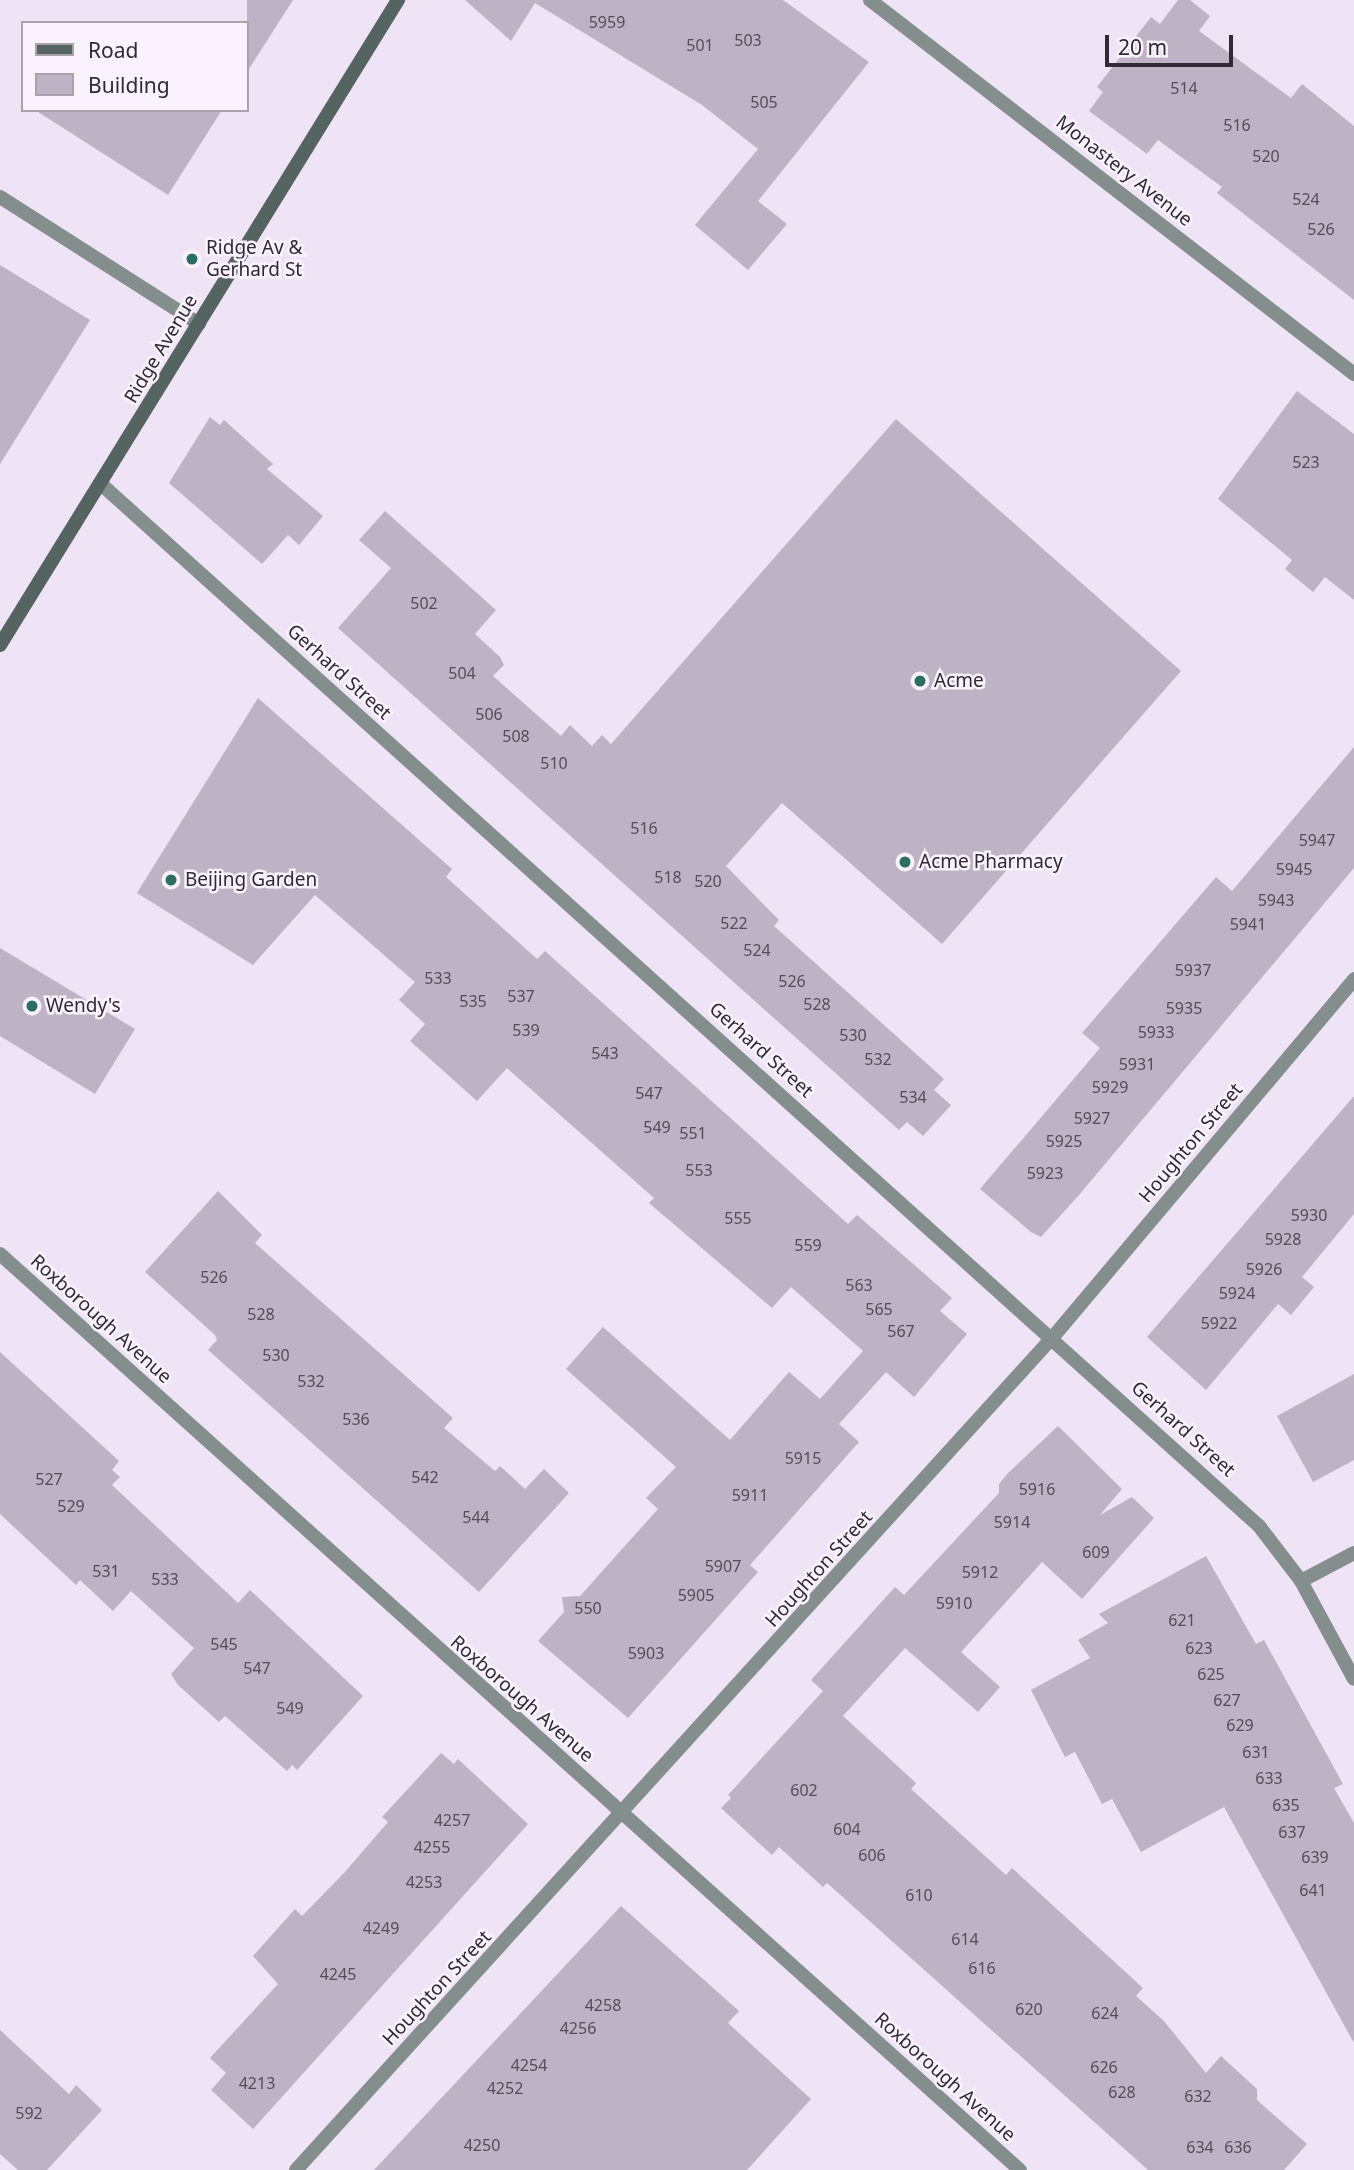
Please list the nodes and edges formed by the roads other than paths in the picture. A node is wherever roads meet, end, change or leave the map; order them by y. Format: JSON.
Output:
{"nodes":[{"id":1,"x":398,"y":0,"type":"edge"},
{"id":2,"x":870,"y":0,"type":"edge"},
{"id":3,"x":0,"y":197,"type":"edge"},
{"id":4,"x":199,"y":324,"type":"junction"},
{"id":5,"x":1354,"y":374,"type":"edge"},
{"id":6,"x":101,"y":484,"type":"junction"},
{"id":7,"x":0,"y":645,"type":"edge"},
{"id":8,"x":1354,"y":979,"type":"edge"},
{"id":9,"x":0,"y":1254,"type":"edge"},
{"id":10,"x":1053,"y":1337,"type":"junction"},
{"id":11,"x":1354,"y":1553,"type":"edge"},
{"id":12,"x":1301,"y":1581,"type":"junction"},
{"id":13,"x":1354,"y":1679,"type":"edge"},
{"id":14,"x":623,"y":1814,"type":"junction"},
{"id":15,"x":296,"y":2170,"type":"edge"},
{"id":16,"x":1020,"y":2170,"type":"edge"}],
"edges":[{"from":1,"to":4,"type":"main road","name":"Ridge Avenue"},
{"from":2,"to":5,"type":"street","name":"Monastery Avenue"},
{"from":3,"to":4,"type":"street"},
{"from":4,"to":6,"type":"main road","name":"Ridge Avenue"},
{"from":6,"to":7,"type":"main road","name":"Ridge Avenue"},
{"from":6,"to":10,"type":"street","name":"Gerhard Street"},
{"from":8,"to":10,"type":"street","name":"Houghton Street"},
{"from":9,"to":14,"type":"street","name":"Roxborough Avenue"},
{"from":10,"to":12,"type":"street","name":"Gerhard Street"},
{"from":10,"to":14,"type":"street","name":"Houghton Street"},
{"from":11,"to":12,"type":"street"},
{"from":12,"to":13,"type":"street","name":"Gerhard Street"},
{"from":14,"to":15,"type":"street","name":"Houghton Street"},
{"from":14,"to":16,"type":"street","name":"Roxborough Avenue"}]}
